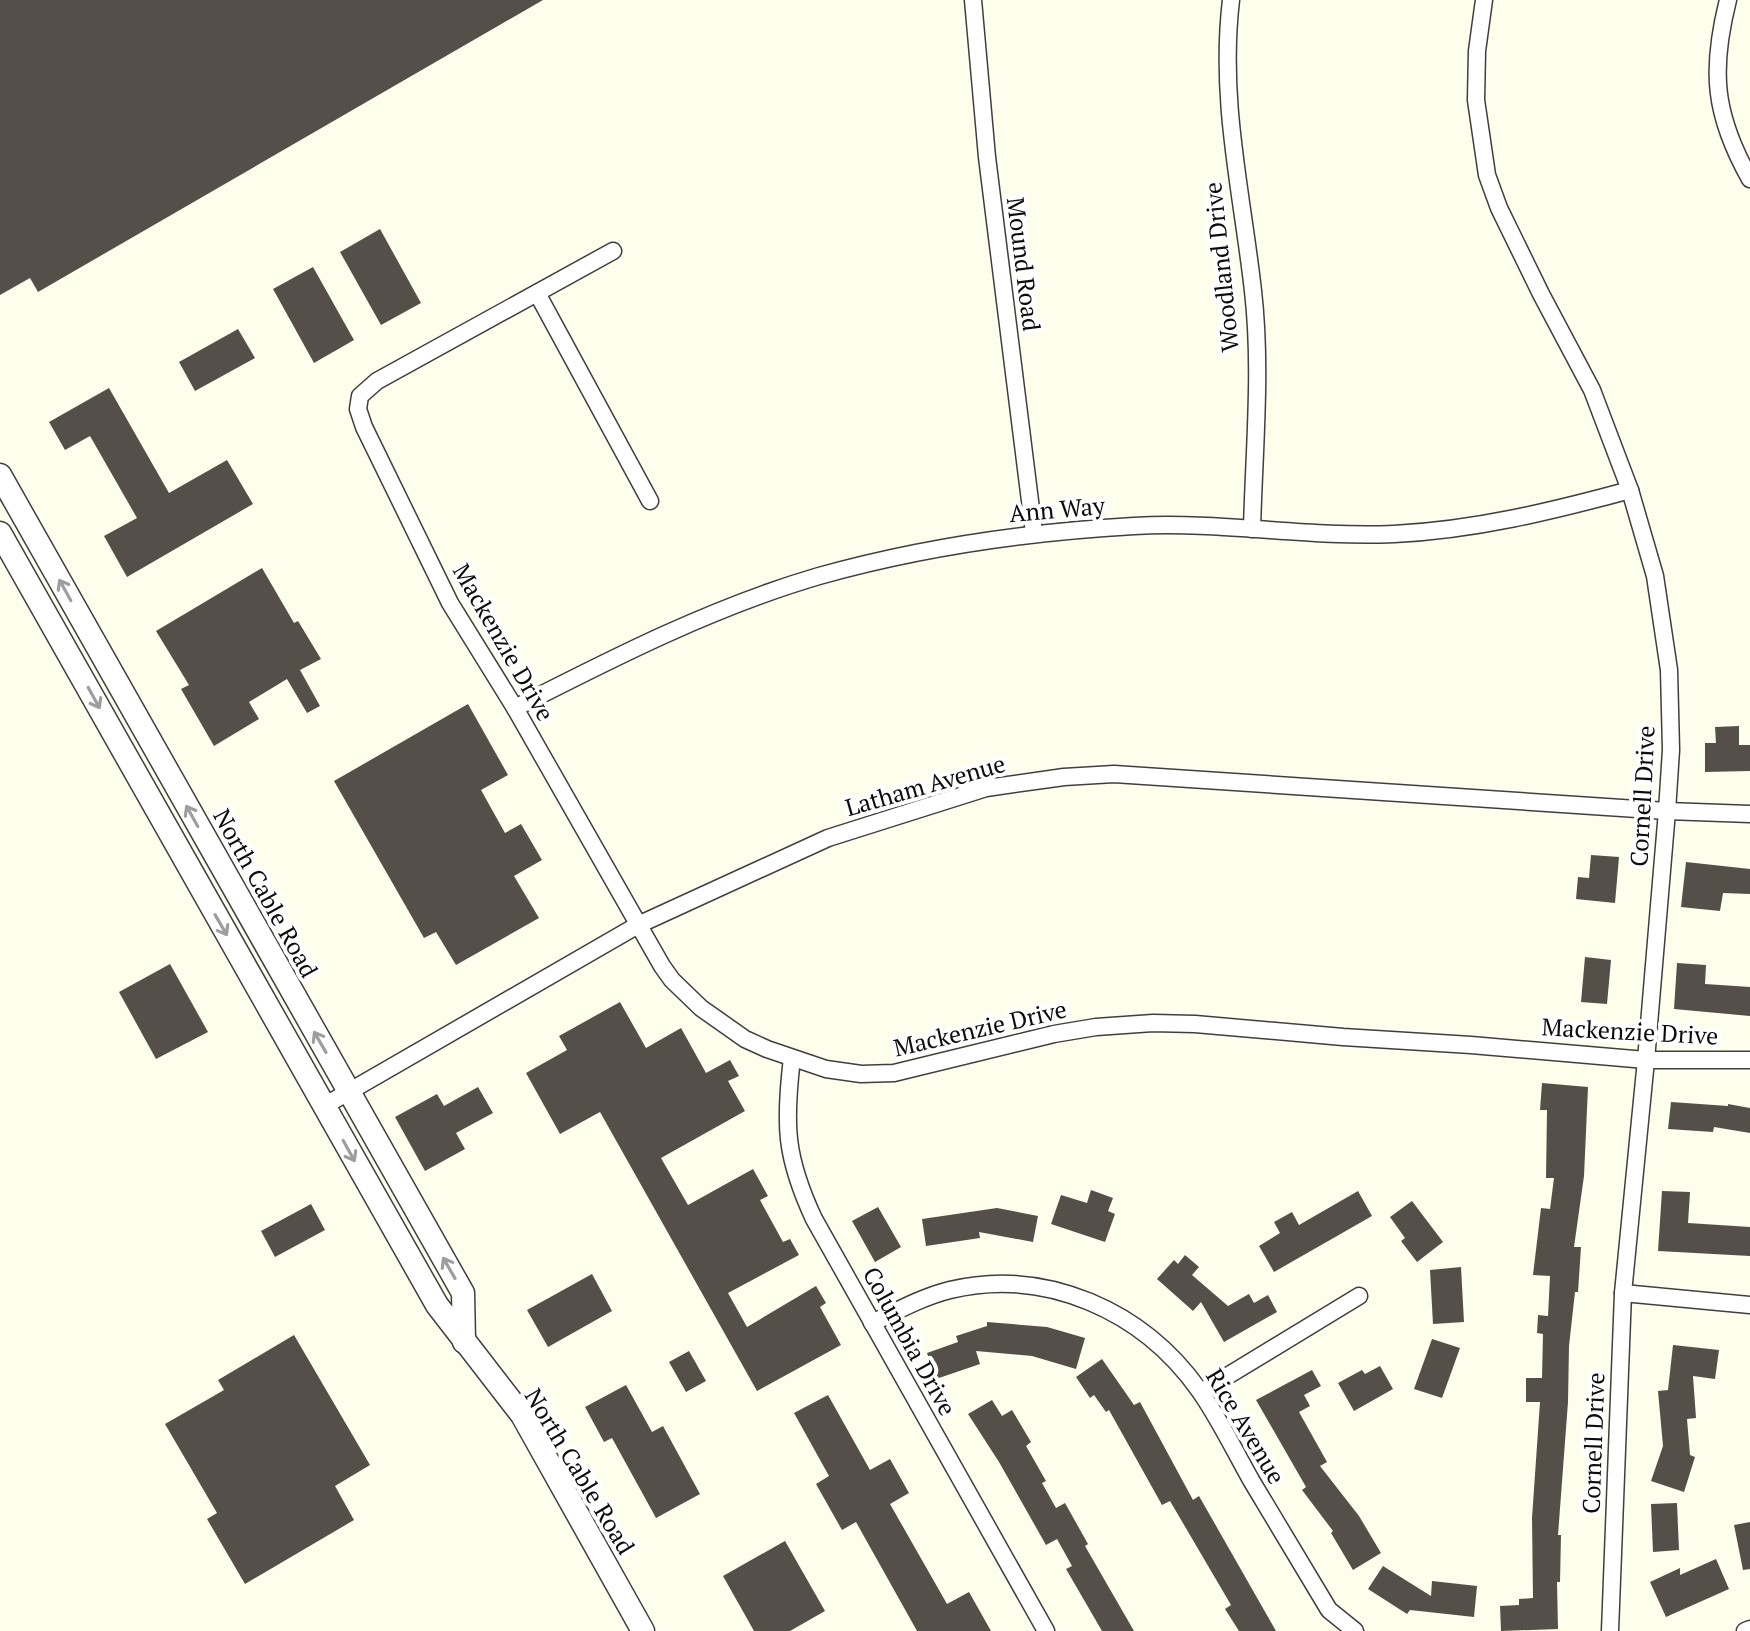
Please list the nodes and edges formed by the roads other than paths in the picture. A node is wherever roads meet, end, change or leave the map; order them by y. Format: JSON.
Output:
{"nodes":[{"id":1,"x":973,"y":0,"type":"edge"},
{"id":2,"x":1231,"y":0,"type":"edge"},
{"id":3,"x":1484,"y":0,"type":"edge"},
{"id":4,"x":1728,"y":0,"type":"edge"},
{"id":5,"x":1750,"y":179,"type":"edge"},
{"id":6,"x":613,"y":251,"type":"dead end"},
{"id":7,"x":537,"y":293,"type":"junction"},
{"id":8,"x":0,"y":475,"type":"edge"},
{"id":9,"x":1630,"y":490,"type":"junction"},
{"id":10,"x":650,"y":501,"type":"dead end"},
{"id":11,"x":1252,"y":529,"type":"junction"},
{"id":12,"x":0,"y":533,"type":"edge"},
{"id":13,"x":1034,"y":533,"type":"junction"},
{"id":14,"x":515,"y":708,"type":"junction"},
{"id":15,"x":1667,"y":811,"type":"junction"},
{"id":16,"x":1750,"y":814,"type":"edge"},
{"id":17,"x":638,"y":925,"type":"junction"},
{"id":18,"x":792,"y":1058,"type":"junction"},
{"id":19,"x":1646,"y":1060,"type":"junction"},
{"id":20,"x":1750,"y":1060,"type":"edge"},
{"id":21,"x":349,"y":1092,"type":"junction"},
{"id":22,"x":324,"y":1106,"type":"junction"},
{"id":23,"x":1623,"y":1293,"type":"junction"},
{"id":24,"x":1359,"y":1296,"type":"dead end"},
{"id":25,"x":1750,"y":1305,"type":"edge"},
{"id":26,"x":872,"y":1323,"type":"junction"},
{"id":27,"x":464,"y":1342,"type":"junction"},
{"id":28,"x":1201,"y":1392,"type":"junction"},
{"id":29,"x":643,"y":1631,"type":"edge"},
{"id":30,"x":1046,"y":1631,"type":"edge"},
{"id":31,"x":1355,"y":1631,"type":"edge"},
{"id":32,"x":1610,"y":1631,"type":"edge"}],
"edges":[{"from":1,"to":13,"type":"street","name":"Mound Road"},
{"from":2,"to":11,"type":"street","name":"Woodland Drive"},
{"from":3,"to":9,"type":"street","name":"Cornell Drive"},
{"from":4,"to":5,"type":"street"},
{"from":6,"to":7,"type":"street"},
{"from":7,"to":10,"type":"street"},
{"from":7,"to":14,"type":"street","name":"Mackenzie Drive"},
{"from":21,"to":8,"type":"street","name":"North Cable Road","one_way":true},
{"from":9,"to":11,"type":"street","name":"Ann Way"},
{"from":9,"to":15,"type":"street","name":"Cornell Drive"},
{"from":11,"to":13,"type":"street","name":"Ann Way"},
{"from":12,"to":22,"type":"street","name":"North Cable Road","one_way":true},
{"from":13,"to":14,"type":"street","name":"Ann Way"},
{"from":14,"to":17,"type":"street","name":"Mackenzie Drive"},
{"from":15,"to":16,"type":"street","name":"Latham Avenue"},
{"from":15,"to":17,"type":"street","name":"Latham Avenue"},
{"from":15,"to":19,"type":"street","name":"Cornell Drive"},
{"from":17,"to":18,"type":"street","name":"Mackenzie Drive"},
{"from":17,"to":21,"type":"street","name":"Latham Avenue"},
{"from":18,"to":19,"type":"street","name":"Mackenzie Drive"},
{"from":18,"to":26,"type":"street","name":"Columbia Drive"},
{"from":19,"to":20,"type":"street","name":"Mackenzie Drive"},
{"from":19,"to":23,"type":"street","name":"Cornell Drive"},
{"from":21,"to":22,"type":"street","name":"Latham Avenue"},
{"from":27,"to":21,"type":"street","name":"North Cable Road","one_way":true},
{"from":22,"to":27,"type":"street","name":"North Cable Road","one_way":true},
{"from":23,"to":25,"type":"street"},
{"from":23,"to":32,"type":"street","name":"Cornell Drive"},
{"from":24,"to":28,"type":"street"},
{"from":26,"to":28,"type":"street","name":"Rice Avenue"},
{"from":26,"to":30,"type":"street","name":"Columbia Drive"},
{"from":27,"to":29,"type":"street","name":"North Cable Road"},
{"from":28,"to":31,"type":"street","name":"Rice Avenue"}]}
